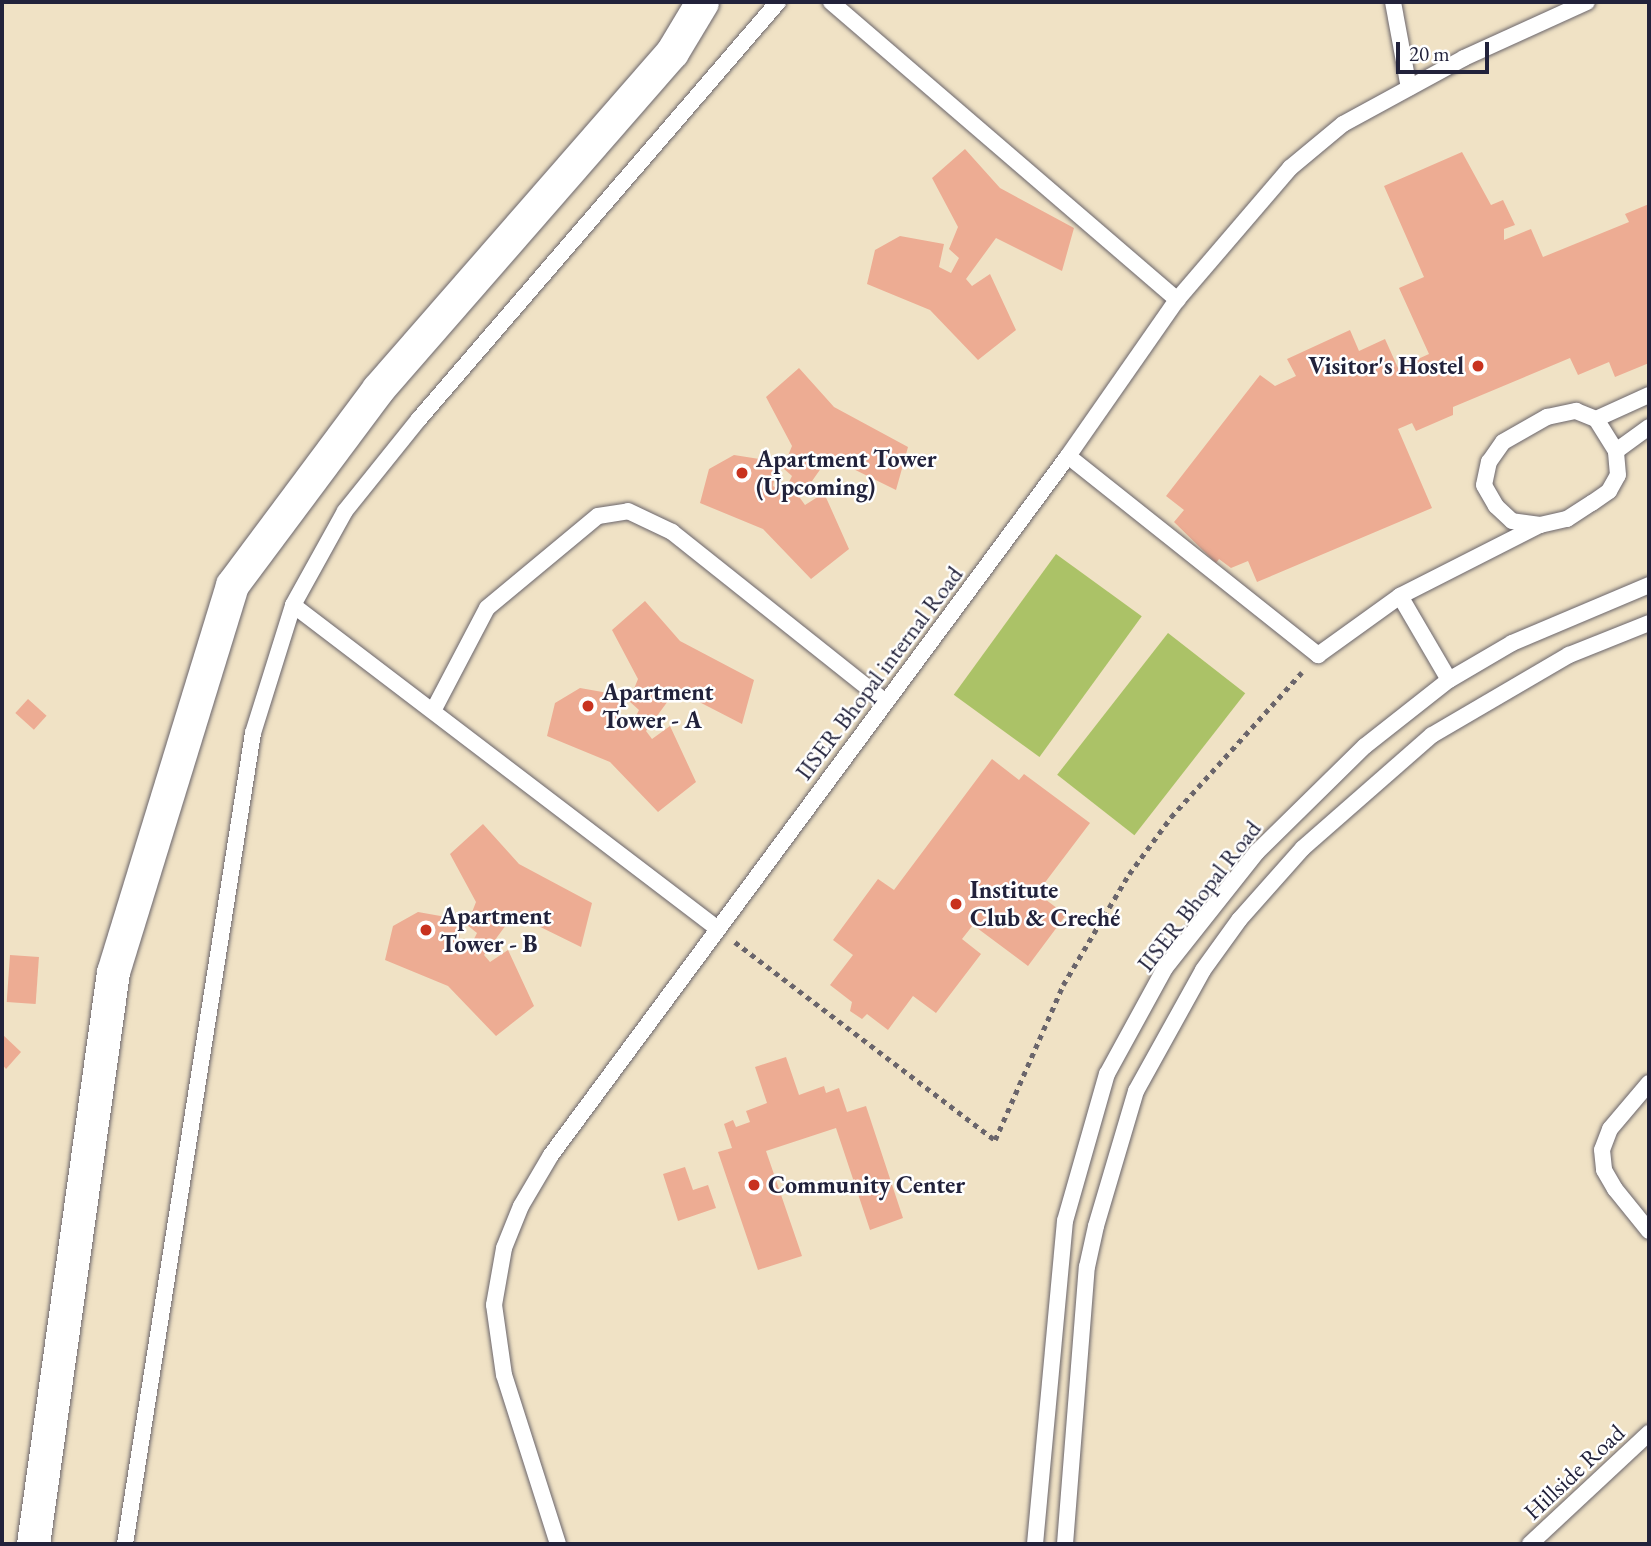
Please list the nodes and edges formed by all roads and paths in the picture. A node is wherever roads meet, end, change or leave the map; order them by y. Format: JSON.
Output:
{"nodes":[{"id":1,"x":702,"y":2,"type":"edge"},
{"id":2,"x":778,"y":2,"type":"edge"},
{"id":3,"x":831,"y":2,"type":"edge"},
{"id":4,"x":1393,"y":2,"type":"edge"},
{"id":5,"x":1587,"y":2,"type":"edge"},
{"id":6,"x":1409,"y":88,"type":"junction"},
{"id":7,"x":1177,"y":300,"type":"junction"},
{"id":8,"x":1649,"y":395,"type":"edge"},
{"id":9,"x":1596,"y":419,"type":"junction"},
{"id":10,"x":1649,"y":427,"type":"edge"},
{"id":11,"x":1616,"y":451,"type":"junction"},
{"id":12,"x":1068,"y":456,"type":"junction"},
{"id":13,"x":1540,"y":525,"type":"junction"},
{"id":14,"x":1649,"y":584,"type":"edge"},
{"id":15,"x":1400,"y":596,"type":"junction"},
{"id":16,"x":293,"y":605,"type":"junction"},
{"id":17,"x":1649,"y":623,"type":"edge"},
{"id":18,"x":1318,"y":655,"type":"junction"},
{"id":19,"x":1449,"y":680,"type":"junction"},
{"id":20,"x":886,"y":702,"type":"junction"},
{"id":21,"x":433,"y":711,"type":"junction"},
{"id":22,"x":718,"y":929,"type":"junction"},
{"id":23,"x":1649,"y":1083,"type":"edge"},
{"id":24,"x":1649,"y":1231,"type":"edge"},
{"id":25,"x":1649,"y":1433,"type":"edge"},
{"id":26,"x":33,"y":1544,"type":"edge"},
{"id":27,"x":125,"y":1544,"type":"edge"},
{"id":28,"x":558,"y":1544,"type":"edge"},
{"id":29,"x":1035,"y":1544,"type":"edge"},
{"id":30,"x":1065,"y":1544,"type":"edge"},
{"id":31,"x":1530,"y":1544,"type":"edge"}],
"edges":[{"from":1,"to":26,"type":"street"},
{"from":2,"to":16,"type":"lane"},
{"from":3,"to":7,"type":"lane"},
{"from":4,"to":6,"type":"lane"},
{"from":5,"to":6,"type":"lane","name":"IISER Bhopal internal Road"},
{"from":6,"to":7,"type":"lane","name":"IISER Bhopal internal Road"},
{"from":7,"to":12,"type":"lane","name":"IISER Bhopal internal Road"},
{"from":8,"to":9,"type":"lane"},
{"from":9,"to":11,"type":"lane"},
{"from":9,"to":13,"type":"lane"},
{"from":10,"to":11,"type":"lane"},
{"from":11,"to":13,"type":"lane"},
{"from":12,"to":18,"type":"lane"},
{"from":12,"to":20,"type":"lane","name":"IISER Bhopal internal Road"},
{"from":13,"to":15,"type":"lane"},
{"from":14,"to":19,"type":"lane","name":"IISER Bhopal Road"},
{"from":15,"to":18,"type":"lane"},
{"from":15,"to":19,"type":"lane"},
{"from":16,"to":21,"type":"lane"},
{"from":16,"to":27,"type":"lane"},
{"from":17,"to":30,"type":"lane","name":"IISER Bhopal Road"},
{"from":18,"to":22,"type":"path"},
{"from":19,"to":29,"type":"lane","name":"IISER Bhopal Road"},
{"from":20,"to":21,"type":"lane"},
{"from":20,"to":22,"type":"lane","name":"IISER Bhopal internal Road"},
{"from":21,"to":22,"type":"lane"},
{"from":22,"to":28,"type":"lane","name":"IISER Bhopal internal Road"},
{"from":23,"to":24,"type":"lane"},
{"from":25,"to":31,"type":"lane","name":"Hillside Road"}]}
